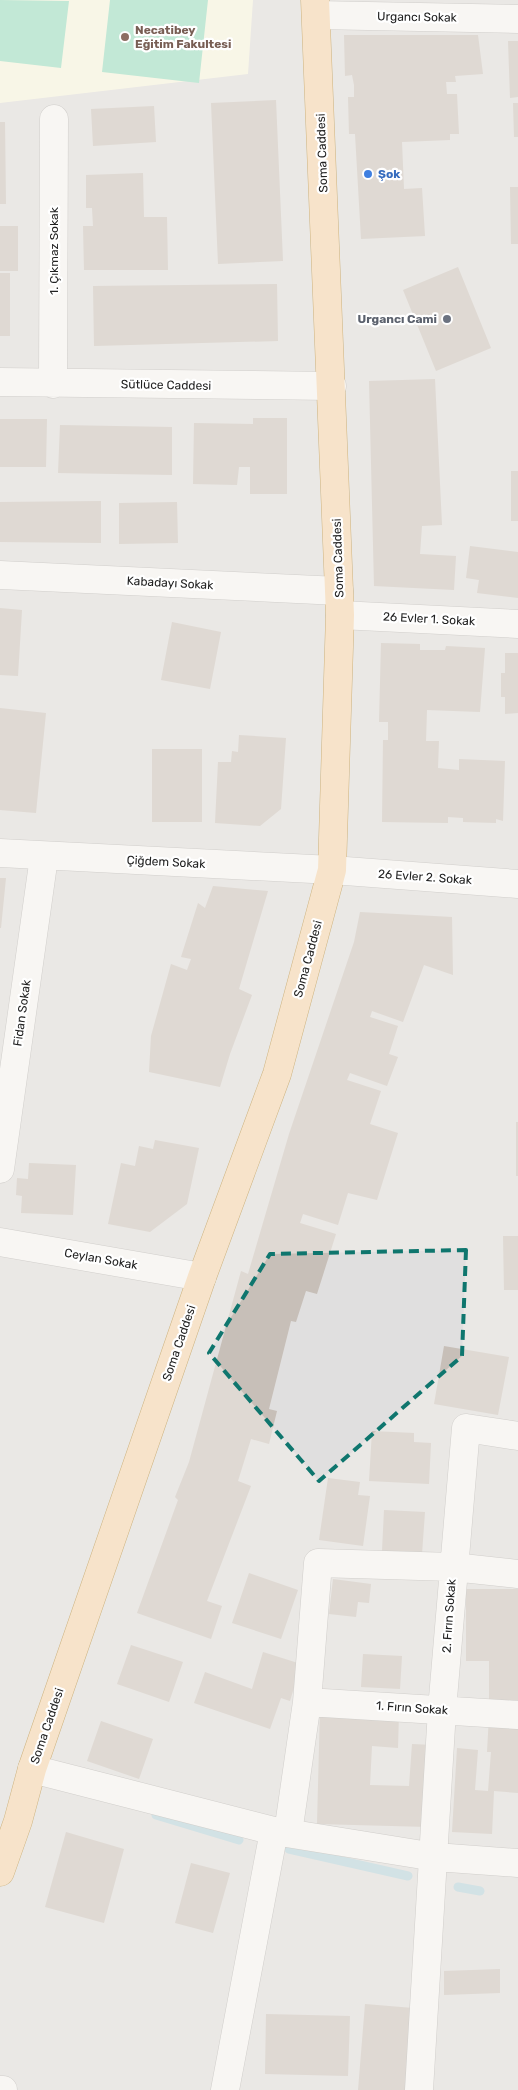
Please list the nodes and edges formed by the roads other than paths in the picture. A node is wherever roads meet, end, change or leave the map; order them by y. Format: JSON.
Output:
{"nodes":[{"id":1,"x":316,"y":8,"type":"edge"},
{"id":2,"x":518,"y":19,"type":"edge"},
{"id":3,"x":54,"y":119,"type":"dead end"},
{"id":4,"x":0,"y":382,"type":"edge"},
{"id":5,"x":53,"y":384,"type":"junction"},
{"id":6,"x":332,"y":386,"type":"junction"},
{"id":7,"x":0,"y":575,"type":"edge"},
{"id":8,"x":340,"y":603,"type":"junction"},
{"id":9,"x":518,"y":624,"type":"edge"},
{"id":10,"x":0,"y":853,"type":"edge"},
{"id":11,"x":44,"y":857,"type":"junction"},
{"id":12,"x":332,"y":870,"type":"junction"},
{"id":13,"x":518,"y":884,"type":"edge"},
{"id":14,"x":10,"y":1022,"type":"edge"},
{"id":15,"x":0,"y":1169,"type":"edge"},
{"id":16,"x":0,"y":1242,"type":"edge"},
{"id":17,"x":202,"y":1277,"type":"junction"},
{"id":18,"x":518,"y":1436,"type":"edge"},
{"id":19,"x":453,"y":1567,"type":"junction"},
{"id":20,"x":518,"y":1574,"type":"edge"},
{"id":21,"x":307,"y":1702,"type":"junction"},
{"id":22,"x":442,"y":1710,"type":"junction"},
{"id":23,"x":518,"y":1715,"type":"edge"},
{"id":24,"x":32,"y":1769,"type":"junction"},
{"id":25,"x":9,"y":1820,"type":"edge"},
{"id":26,"x":281,"y":1832,"type":"junction"},
{"id":27,"x":435,"y":1857,"type":"junction"},
{"id":28,"x":518,"y":1864,"type":"edge"},
{"id":29,"x":0,"y":1872,"type":"edge"},
{"id":30,"x":225,"y":2090,"type":"edge"},
{"id":31,"x":419,"y":2090,"type":"edge"}],
"edges":[{"from":1,"to":2,"type":"street","name":"Urgancı Sokak"},
{"from":1,"to":6,"type":"main road","name":"Soma Caddesi"},
{"from":3,"to":5,"type":"street","name":"1. Çıkmaz Sokak"},
{"from":4,"to":5,"type":"street","name":"Sütlüce Caddesi"},
{"from":5,"to":6,"type":"street","name":"Sütlüce Caddesi"},
{"from":6,"to":8,"type":"main road","name":"Soma Caddesi"},
{"from":7,"to":8,"type":"street","name":"Kabadayı Sokak"},
{"from":8,"to":9,"type":"street","name":"26 Evler 1. Sokak"},
{"from":8,"to":12,"type":"main road","name":"Soma Caddesi"},
{"from":10,"to":11,"type":"street","name":"Çiğdem Sokak"},
{"from":11,"to":12,"type":"street","name":"Çiğdem Sokak"},
{"from":11,"to":14,"type":"street","name":"Fidan Sokak"},
{"from":12,"to":13,"type":"street","name":"26 Evler 2. Sokak"},
{"from":12,"to":17,"type":"main road","name":"Soma Caddesi"},
{"from":14,"to":15,"type":"street","name":"Fidan Sokak"},
{"from":16,"to":17,"type":"street","name":"Ceylan Sokak"},
{"from":17,"to":24,"type":"main road","name":"Soma Caddesi"},
{"from":18,"to":19,"type":"street","name":"2. Fırın Sokak"},
{"from":19,"to":20,"type":"street"},
{"from":19,"to":21,"type":"street"},
{"from":19,"to":22,"type":"street","name":"2. Fırın Sokak"},
{"from":21,"to":22,"type":"street","name":"1. Fırın Sokak"},
{"from":21,"to":26,"type":"street"},
{"from":22,"to":23,"type":"street","name":"1. Fırın Sokak"},
{"from":22,"to":27,"type":"street","name":"2. Fırın Sokak"},
{"from":24,"to":25,"type":"main road","name":"Soma Caddesi"},
{"from":24,"to":26,"type":"street"},
{"from":25,"to":29,"type":"main road","name":"Soma Caddesi"},
{"from":26,"to":27,"type":"street"},
{"from":26,"to":30,"type":"street"},
{"from":27,"to":28,"type":"street"},
{"from":27,"to":31,"type":"street","name":"2. Fırın Sokak"}]}
